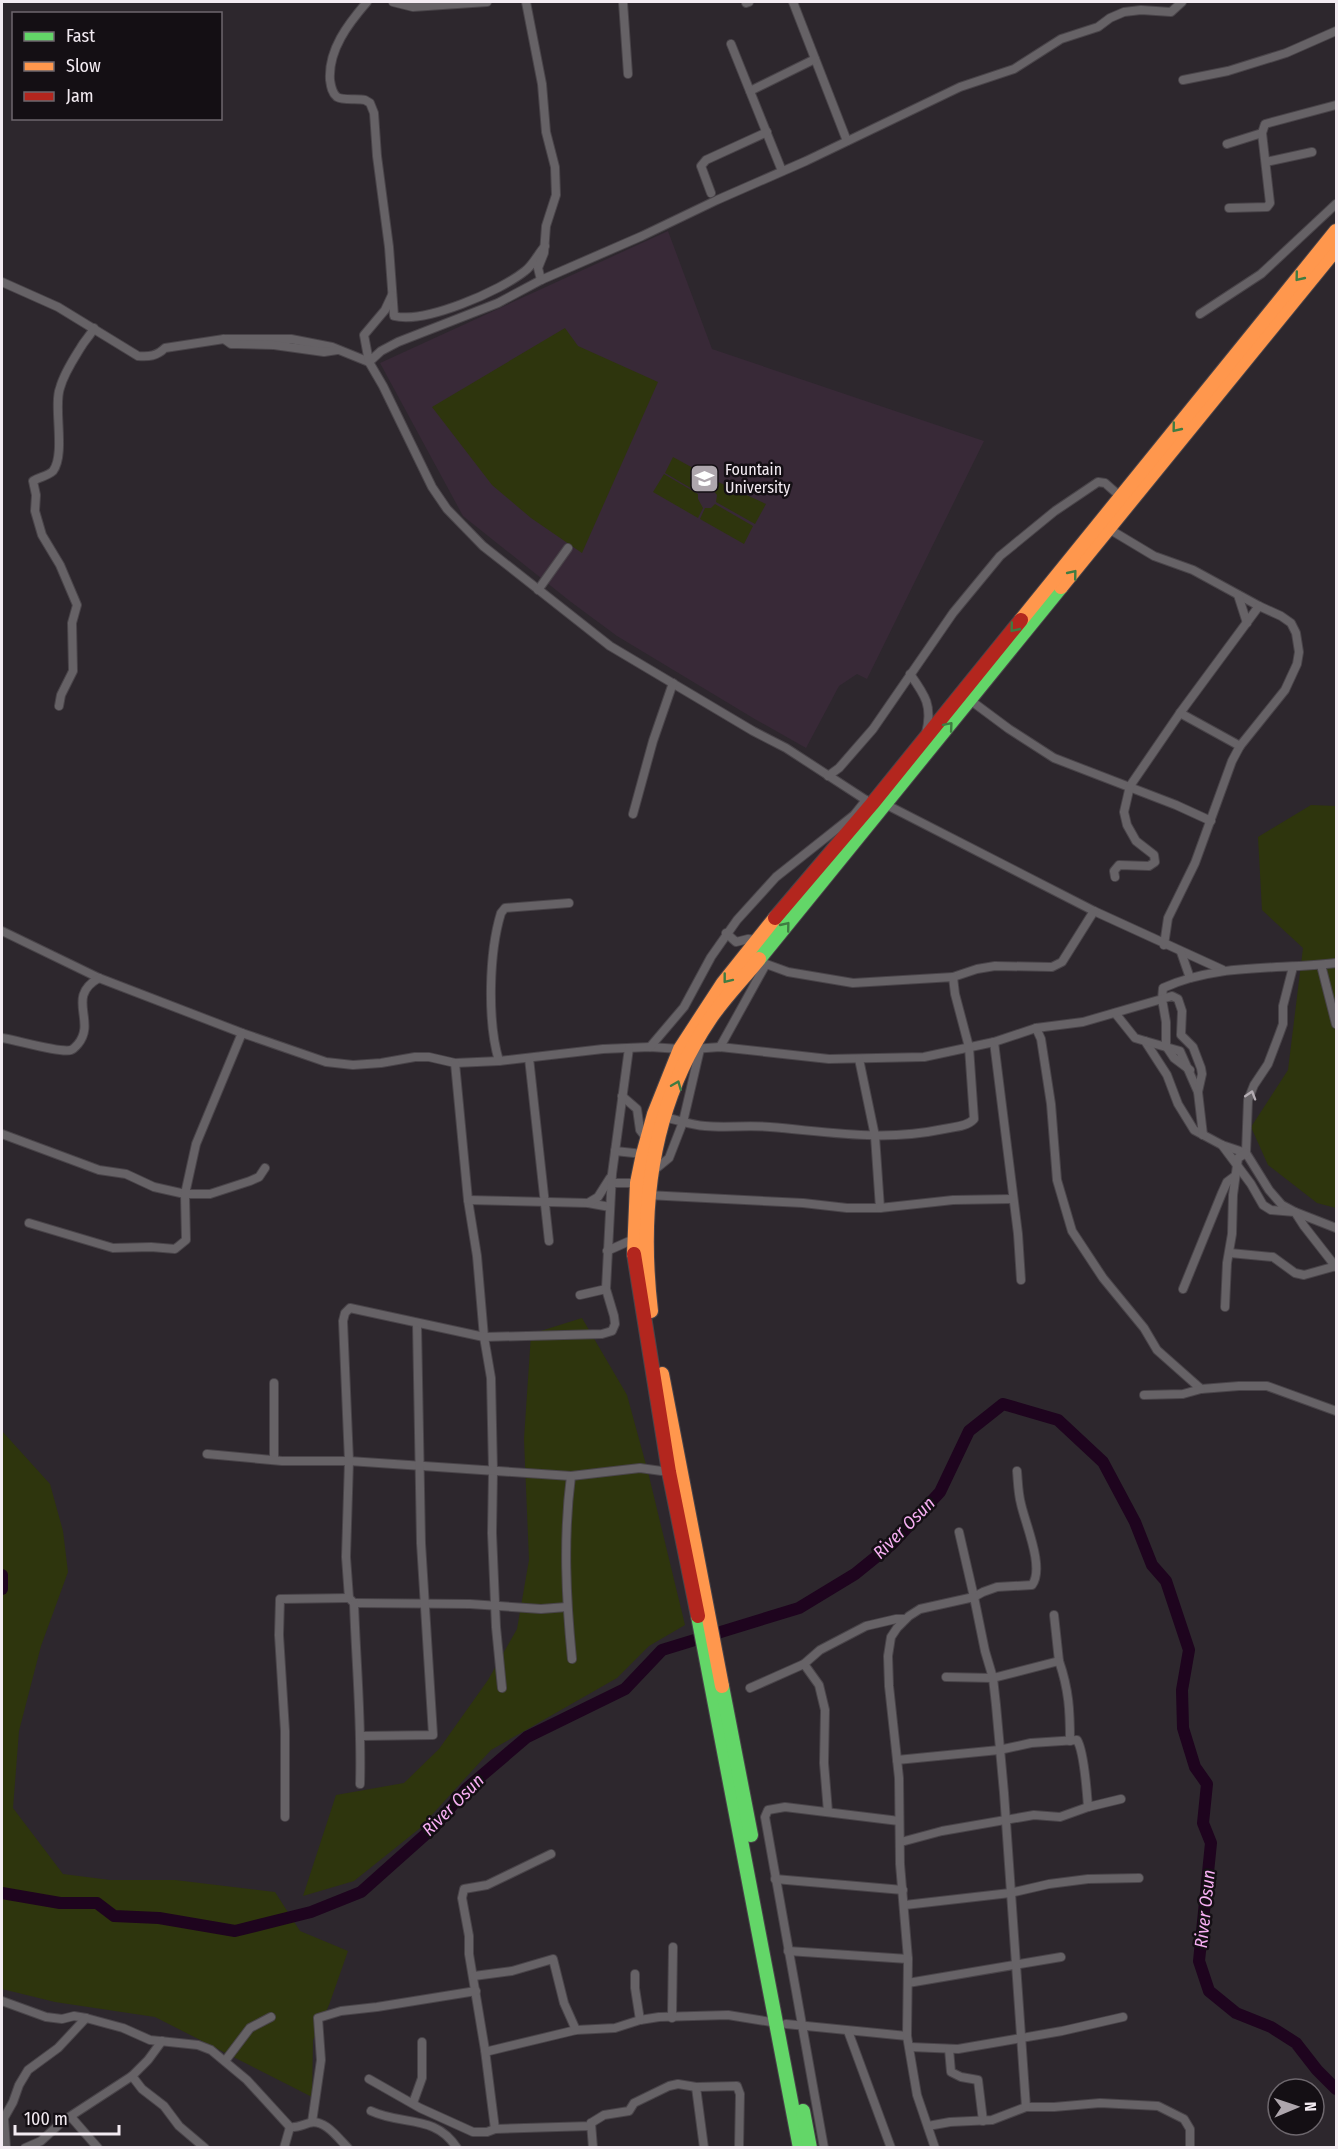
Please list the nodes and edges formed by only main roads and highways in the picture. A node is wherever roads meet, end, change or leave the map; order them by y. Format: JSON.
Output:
{"nodes":[{"id":1,"x":1336,"y":231,"type":"edge"},
{"id":2,"x":1335,"y":254,"type":"edge"},
{"id":3,"x":874,"y":803,"type":"junction"},
{"id":4,"x":691,"y":1049,"type":"junction"},
{"id":5,"x":659,"y":1115,"type":"junction"},
{"id":6,"x":695,"y":1576,"type":"junction"},
{"id":7,"x":782,"y":2024,"type":"junction"},
{"id":8,"x":800,"y":2148,"type":"edge"},
{"id":9,"x":810,"y":2148,"type":"edge"}],
"edges":[{"from":1,"to":3,"type":"highway","one_way":true},
{"from":3,"to":2,"type":"highway","one_way":true},
{"from":4,"to":3,"type":"highway","one_way":true},
{"from":3,"to":4,"type":"highway","one_way":true},
{"from":4,"to":5,"type":"highway"},
{"from":5,"to":6,"type":"highway"},
{"from":5,"to":6,"type":"highway"},
{"from":6,"to":7,"type":"highway"},
{"from":7,"to":8,"type":"highway"},
{"from":7,"to":9,"type":"highway"}]}
